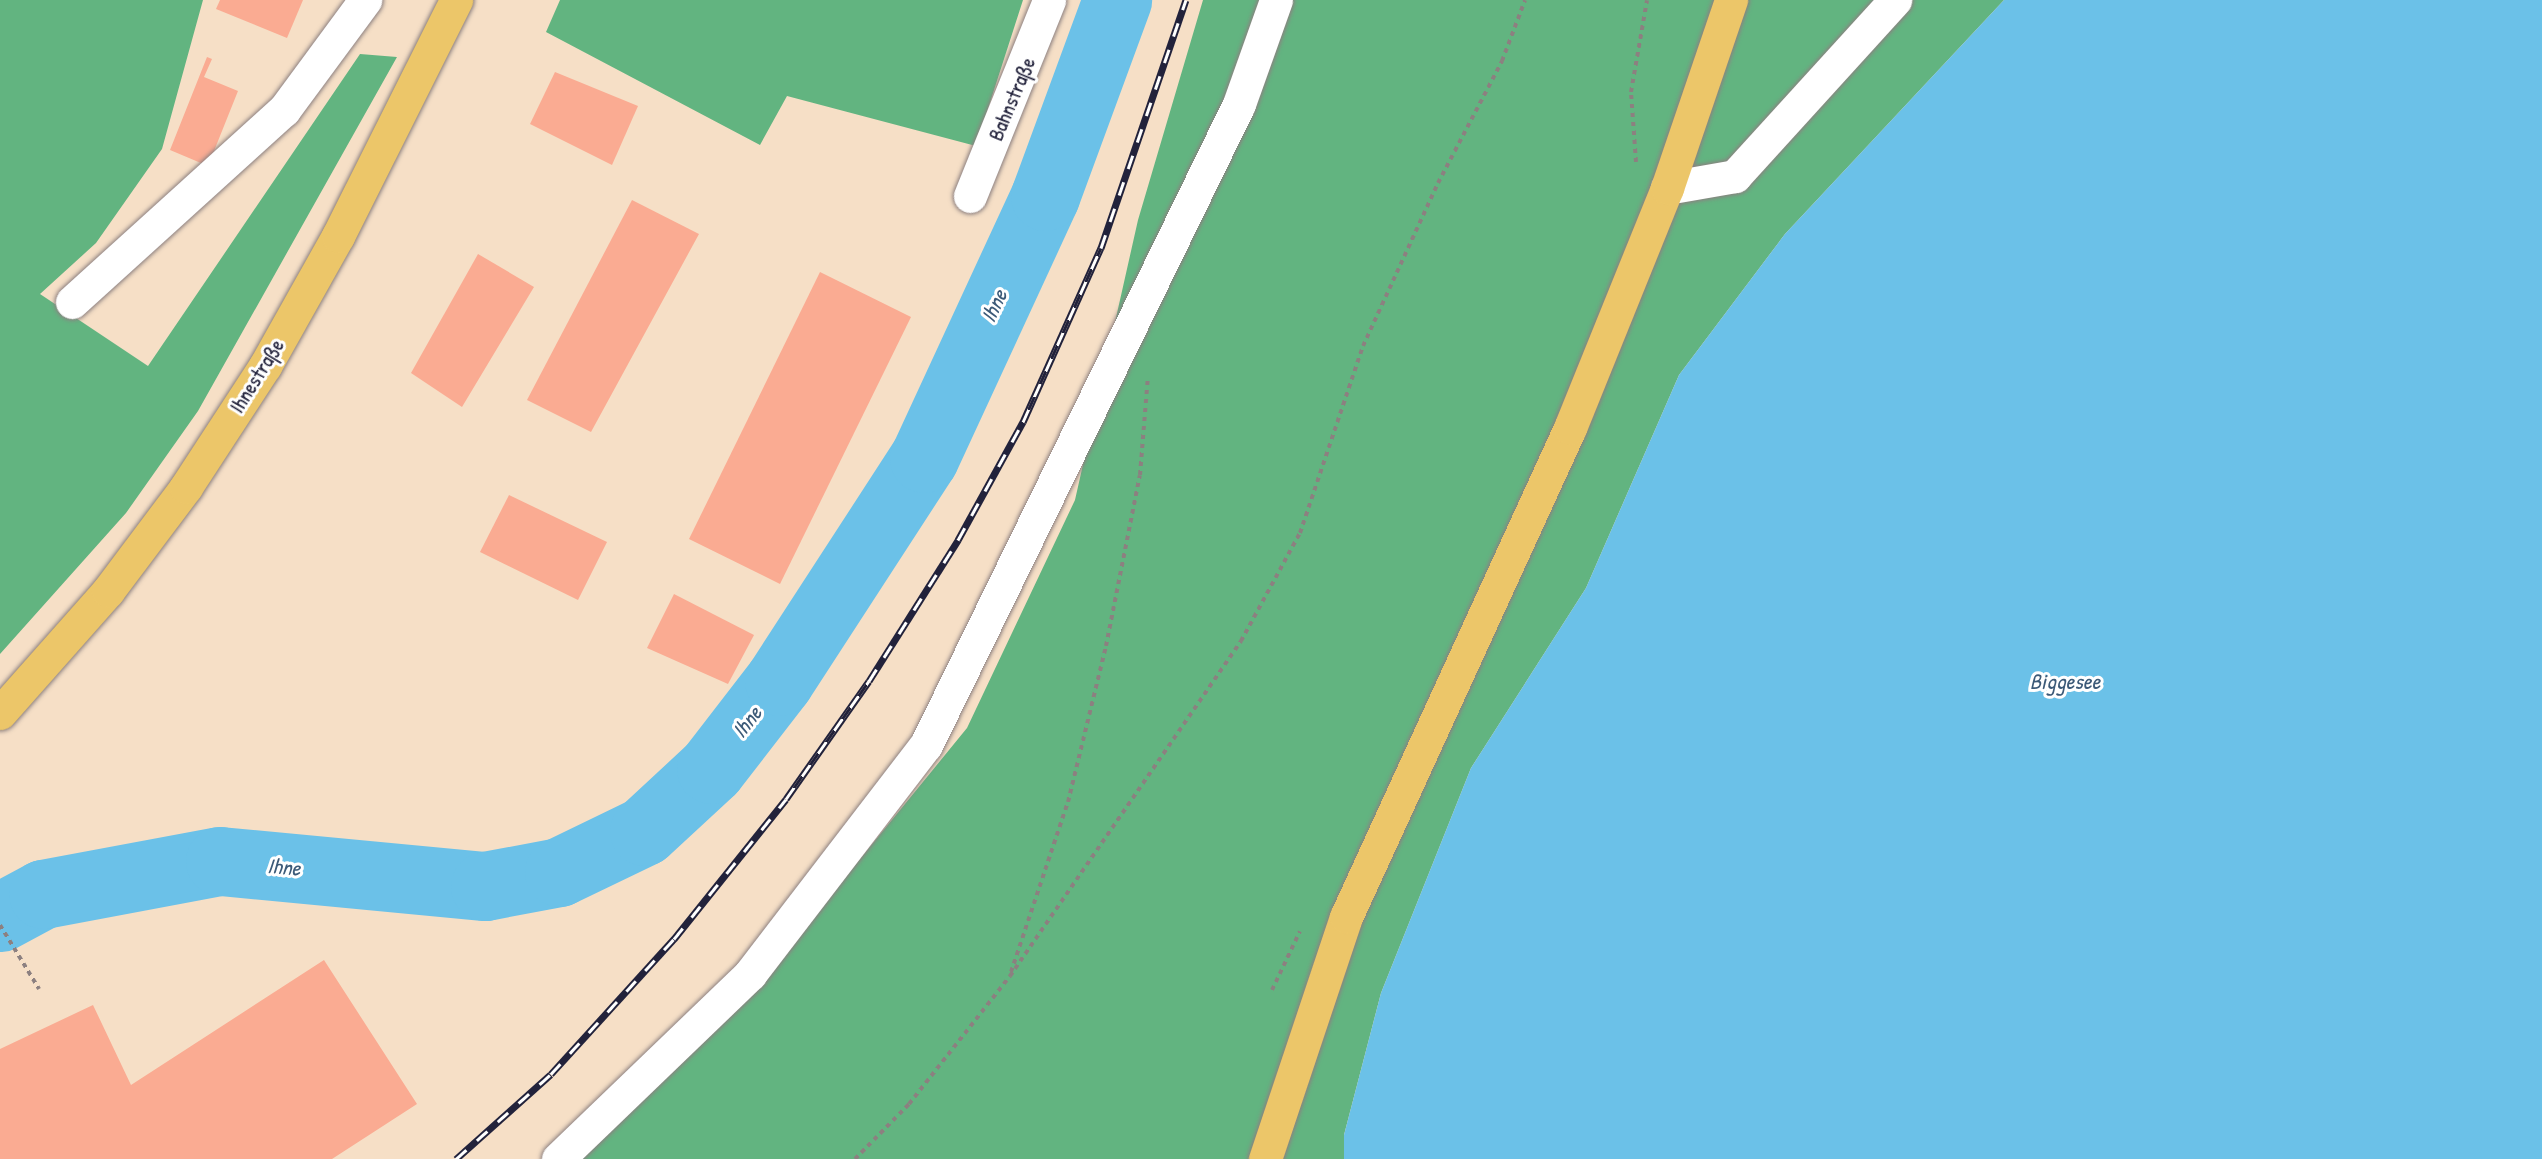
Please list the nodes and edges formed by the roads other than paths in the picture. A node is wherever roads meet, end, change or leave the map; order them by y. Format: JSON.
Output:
{"nodes":[{"id":1,"x":365,"y":0,"type":"edge"},
{"id":2,"x":456,"y":0,"type":"edge"},
{"id":3,"x":1049,"y":0,"type":"edge"},
{"id":4,"x":1276,"y":0,"type":"edge"},
{"id":5,"x":1731,"y":0,"type":"edge"},
{"id":6,"x":1895,"y":0,"type":"edge"},
{"id":7,"x":1667,"y":188,"type":"junction"},
{"id":8,"x":970,"y":196,"type":"dead end"},
{"id":9,"x":72,"y":302,"type":"dead end"},
{"id":10,"x":0,"y":713,"type":"edge"},
{"id":11,"x":558,"y":1159,"type":"edge"},
{"id":12,"x":1264,"y":1159,"type":"edge"}],
"edges":[{"from":1,"to":9,"type":"street"},
{"from":2,"to":10,"type":"main road","name":"Ihnestraße"},
{"from":3,"to":8,"type":"street","name":"Bahnstraße"},
{"from":4,"to":11,"type":"street"},
{"from":5,"to":7,"type":"main road"},
{"from":6,"to":7,"type":"street"},
{"from":7,"to":12,"type":"main road"}]}
